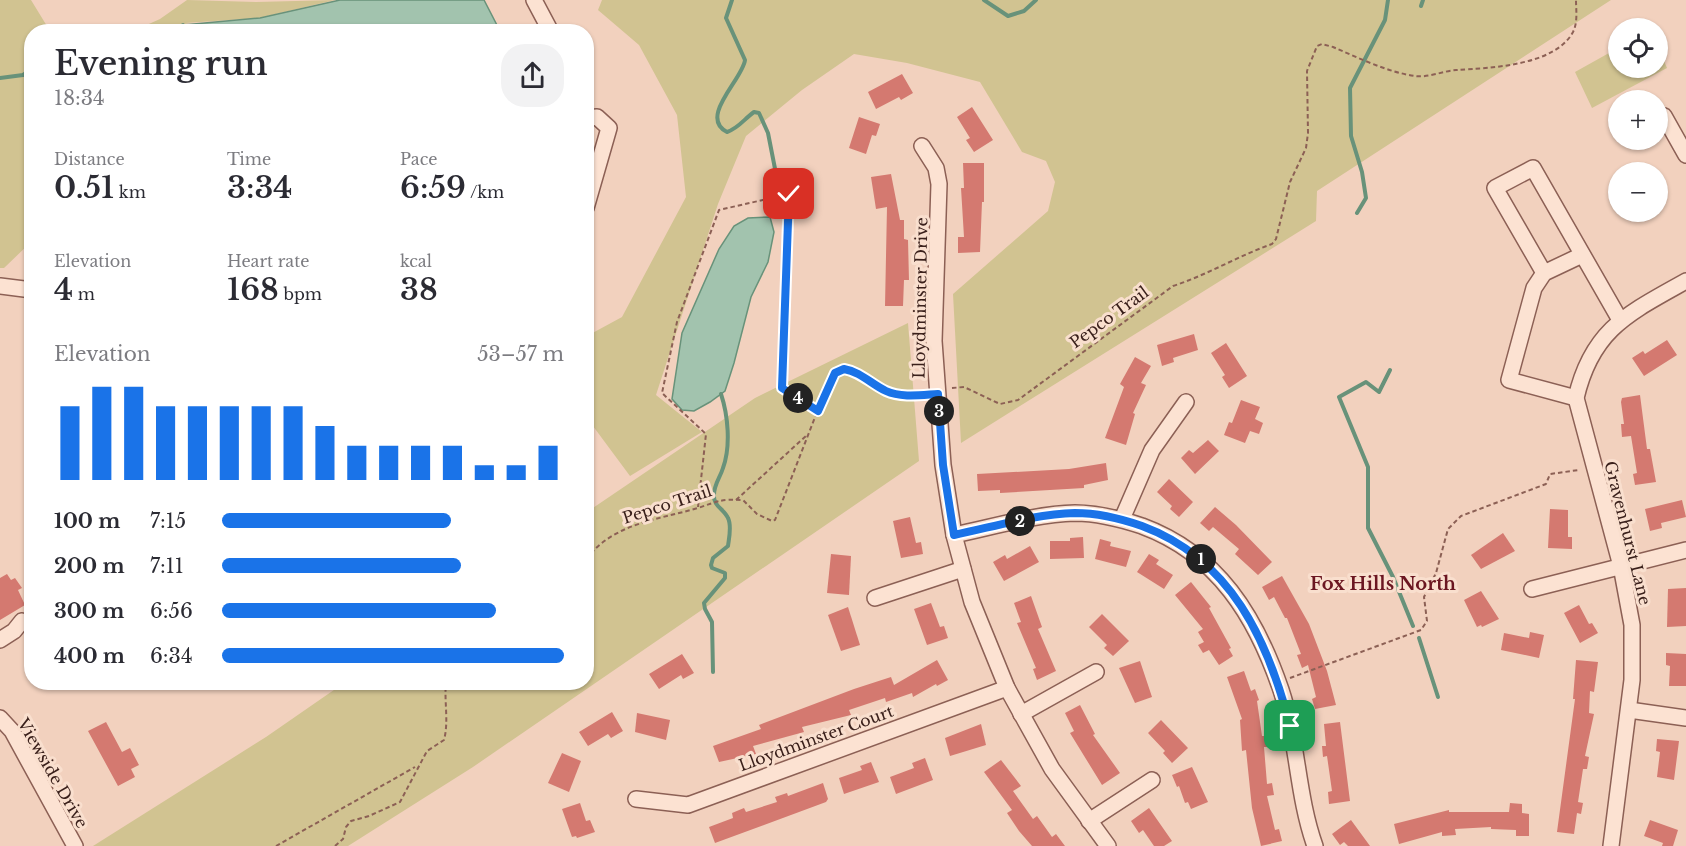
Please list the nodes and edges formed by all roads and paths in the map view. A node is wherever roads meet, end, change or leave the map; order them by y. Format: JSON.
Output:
{"nodes":[{"id":1,"x":534,"y":0,"type":"edge"},
{"id":2,"x":1576,"y":0,"type":"edge"},
{"id":3,"x":547,"y":24,"type":"edge"},
{"id":4,"x":594,"y":117,"type":"edge"},
{"id":5,"x":1668,"y":123,"type":"edge"},
{"id":6,"x":922,"y":146,"type":"dead end"},
{"id":7,"x":1686,"y":155,"type":"edge"},
{"id":8,"x":594,"y":180,"type":"edge"},
{"id":9,"x":1582,"y":255,"type":"junction"},
{"id":10,"x":1544,"y":273,"type":"junction"},
{"id":11,"x":1686,"y":281,"type":"edge"},
{"id":12,"x":0,"y":286,"type":"edge"},
{"id":13,"x":24,"y":289,"type":"edge"},
{"id":14,"x":1620,"y":320,"type":"junction"},
{"id":15,"x":938,"y":394,"type":"junction"},
{"id":16,"x":1576,"y":398,"type":"junction"},
{"id":17,"x":1186,"y":402,"type":"dead end"},
{"id":18,"x":818,"y":411,"type":"junction"},
{"id":19,"x":809,"y":434,"type":"junction"},
{"id":20,"x":1579,"y":470,"type":"dead end"},
{"id":21,"x":736,"y":500,"type":"junction"},
{"id":22,"x":698,"y":507,"type":"junction"},
{"id":23,"x":1122,"y":519,"type":"junction"},
{"id":24,"x":954,"y":535,"type":"junction"},
{"id":25,"x":1686,"y":550,"type":"edge"},
{"id":26,"x":594,"y":551,"type":"edge"},
{"id":27,"x":1621,"y":566,"type":"junction"},
{"id":28,"x":963,"y":569,"type":"junction"},
{"id":29,"x":1532,"y":589,"type":"dead end"},
{"id":30,"x":875,"y":598,"type":"dead end"},
{"id":31,"x":21,"y":621,"type":"dead end"},
{"id":32,"x":0,"y":640,"type":"edge"},
{"id":33,"x":1096,"y":672,"type":"dead end"},
{"id":34,"x":1286,"y":679,"type":"dead end"},
{"id":35,"x":1006,"y":688,"type":"junction"},
{"id":36,"x":445,"y":690,"type":"edge"},
{"id":37,"x":1629,"y":710,"type":"junction"},
{"id":38,"x":1021,"y":714,"type":"junction"},
{"id":39,"x":0,"y":718,"type":"edge"},
{"id":40,"x":1686,"y":718,"type":"edge"},
{"id":41,"x":6,"y":735,"type":"edge"},
{"id":42,"x":417,"y":766,"type":"junction"},
{"id":43,"x":1152,"y":780,"type":"dead end"},
{"id":44,"x":636,"y":799,"type":"dead end"},
{"id":45,"x":1089,"y":821,"type":"junction"},
{"id":46,"x":75,"y":846,"type":"edge"},
{"id":47,"x":276,"y":846,"type":"edge"},
{"id":48,"x":335,"y":846,"type":"edge"},
{"id":49,"x":1108,"y":846,"type":"edge"},
{"id":50,"x":1315,"y":846,"type":"edge"},
{"id":51,"x":1611,"y":846,"type":"edge"}],
"edges":[{"from":1,"to":3,"type":"street"},
{"from":2,"to":15,"type":"path","name":"Pepco Trail"},
{"from":4,"to":8,"type":"street"},
{"from":5,"to":7,"type":"street"},
{"from":6,"to":15,"type":"street","name":"Lloydminster Drive"},
{"from":9,"to":10,"type":"street"},
{"from":9,"to":10,"type":"street"},
{"from":9,"to":14,"type":"street"},
{"from":10,"to":16,"type":"street"},
{"from":11,"to":14,"type":"street"},
{"from":12,"to":13,"type":"street"},
{"from":14,"to":16,"type":"street"},
{"from":15,"to":18,"type":"path","name":"Pepco Trail"},
{"from":15,"to":24,"type":"street","name":"Lloydminster Drive"},
{"from":16,"to":27,"type":"street","name":"Gravenhurst Lane"},
{"from":17,"to":23,"type":"street"},
{"from":18,"to":19,"type":"path","name":"Pepco Trail"},
{"from":18,"to":22,"type":"path"},
{"from":19,"to":21,"type":"path"},
{"from":19,"to":21,"type":"path","name":"Pepco Trail"},
{"from":20,"to":34,"type":"path"},
{"from":21,"to":22,"type":"path","name":"Pepco Trail"},
{"from":22,"to":26,"type":"path","name":"Pepco Trail"},
{"from":23,"to":24,"type":"street"},
{"from":23,"to":50,"type":"street"},
{"from":24,"to":28,"type":"street","name":"Lloydminster Drive"},
{"from":25,"to":27,"type":"street"},
{"from":27,"to":29,"type":"street"},
{"from":27,"to":37,"type":"street","name":"Gravenhurst Lane"},
{"from":28,"to":30,"type":"street"},
{"from":28,"to":35,"type":"street","name":"Lloydminster Drive"},
{"from":31,"to":32,"type":"street"},
{"from":33,"to":38,"type":"street"},
{"from":35,"to":38,"type":"street","name":"Lloydminster Drive"},
{"from":35,"to":44,"type":"street","name":"Lloydminster Court"},
{"from":36,"to":42,"type":"path"},
{"from":37,"to":40,"type":"street"},
{"from":37,"to":51,"type":"street","name":"Gravenhurst Lane"},
{"from":38,"to":45,"type":"street","name":"Lloydminster Drive"},
{"from":39,"to":41,"type":"street","name":"Viewside Drive"},
{"from":41,"to":46,"type":"street","name":"Viewside Drive"},
{"from":42,"to":47,"type":"path"},
{"from":42,"to":48,"type":"path"},
{"from":43,"to":45,"type":"street"},
{"from":45,"to":49,"type":"street","name":"Lloydminster Drive"}]}
